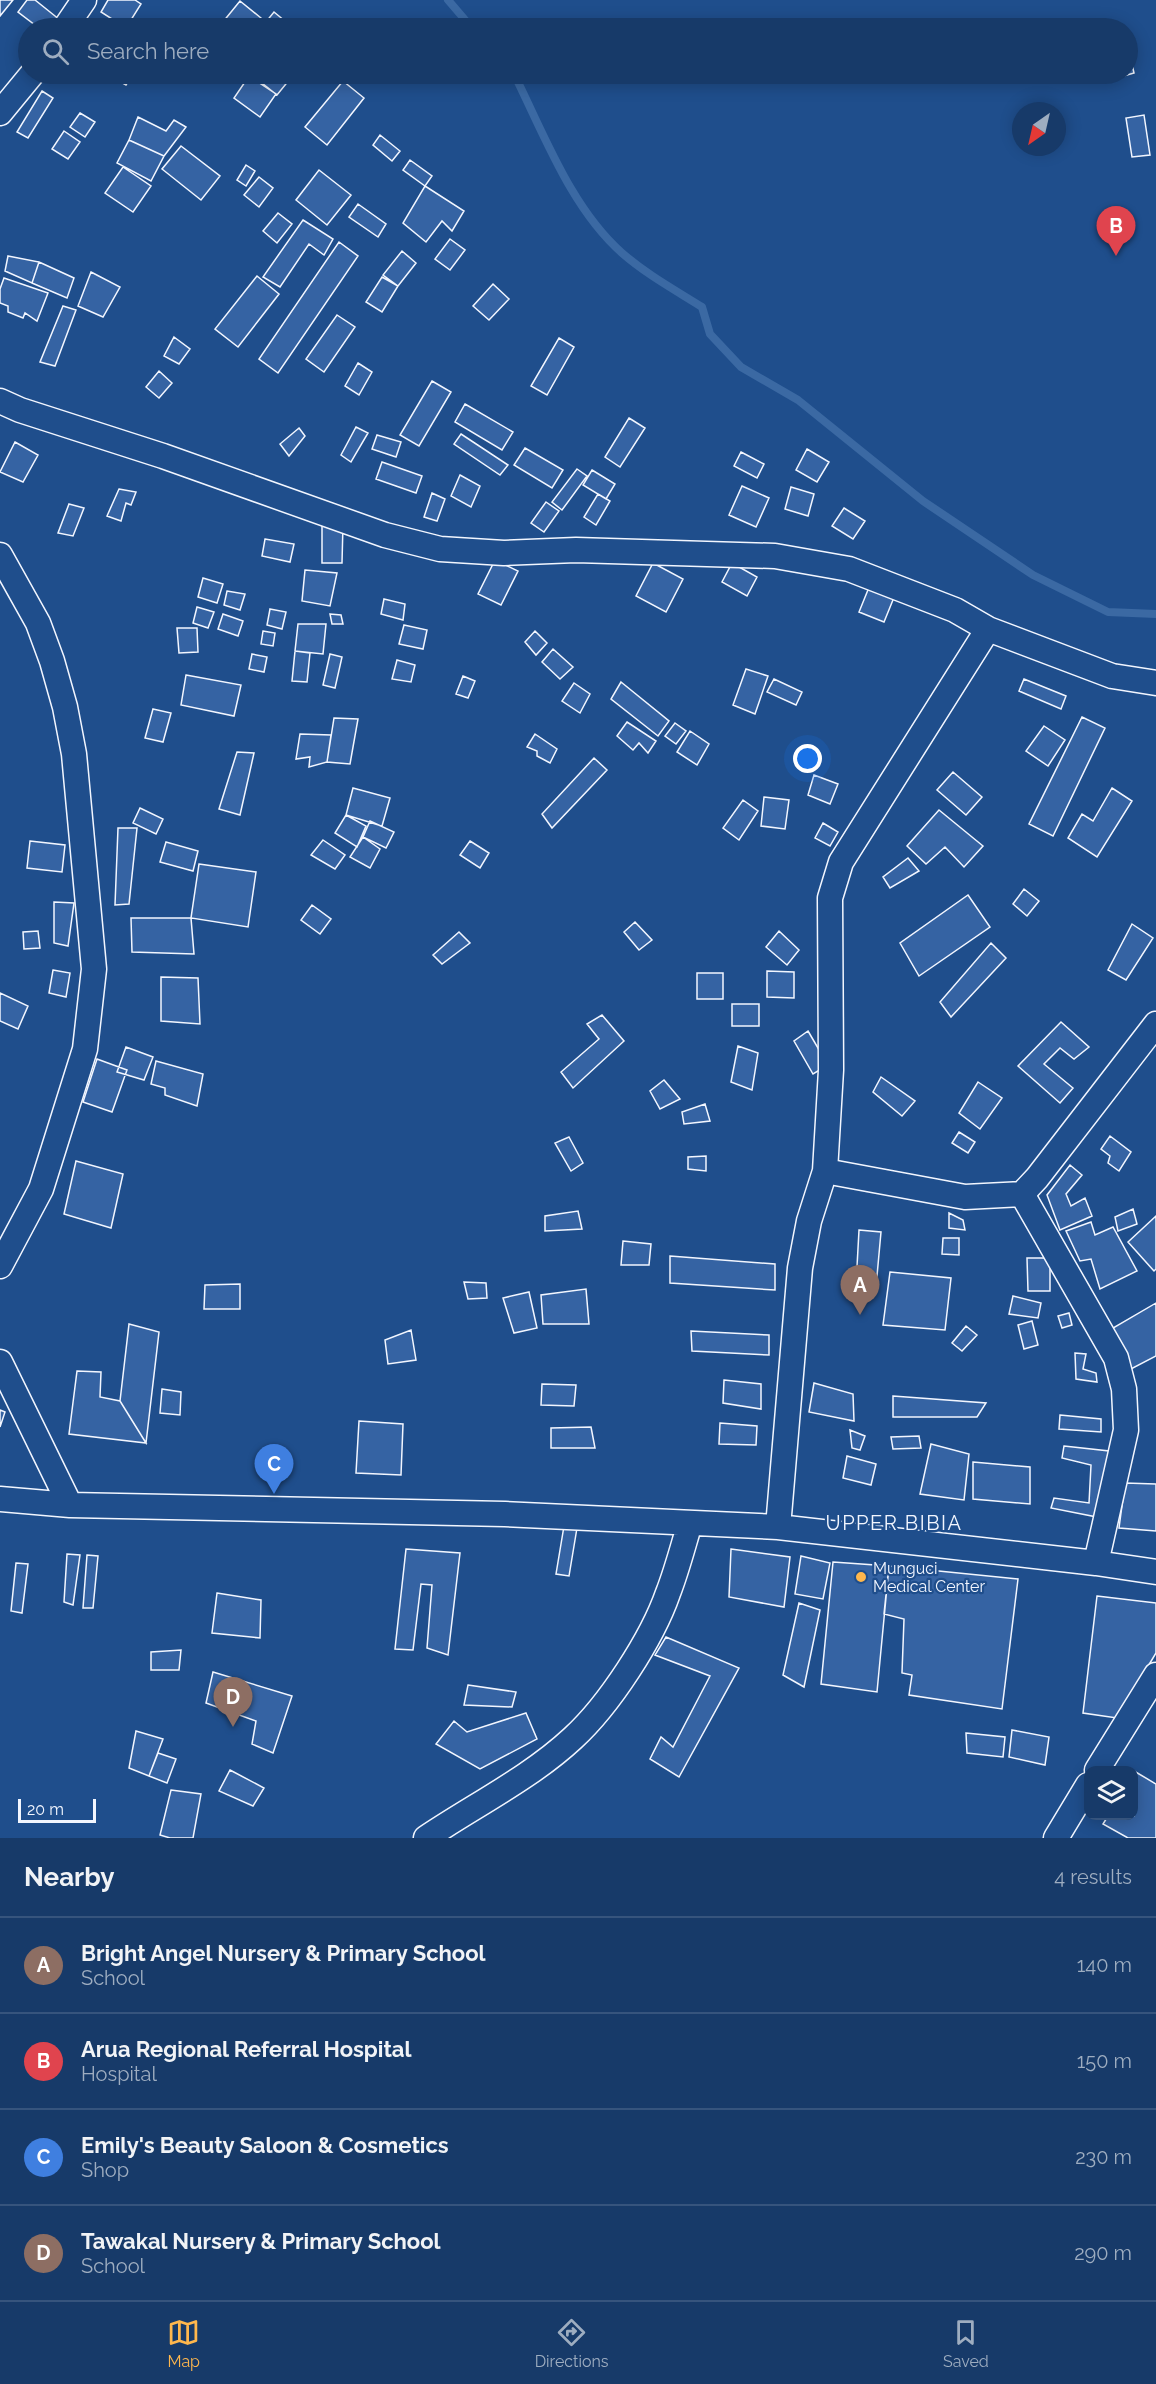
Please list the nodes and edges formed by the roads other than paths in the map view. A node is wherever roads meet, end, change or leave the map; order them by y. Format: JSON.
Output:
{"nodes":[{"id":1,"x":84,"y":0,"type":"edge"},
{"id":2,"x":71,"y":18,"type":"edge"},
{"id":3,"x":24,"y":84,"type":"edge"},
{"id":4,"x":0,"y":113,"type":"edge"},
{"id":5,"x":0,"y":401,"type":"edge"},
{"id":6,"x":0,"y":555,"type":"edge"},
{"id":7,"x":988,"y":629,"type":"junction"},
{"id":8,"x":1156,"y":683,"type":"edge"},
{"id":9,"x":1156,"y":1024,"type":"edge"},
{"id":10,"x":825,"y":1172,"type":"junction"},
{"id":11,"x":1022,"y":1194,"type":"junction"},
{"id":12,"x":0,"y":1266,"type":"edge"},
{"id":13,"x":0,"y":1362,"type":"edge"},
{"id":14,"x":0,"y":1500,"type":"edge"},
{"id":15,"x":70,"y":1505,"type":"junction"},
{"id":16,"x":690,"y":1523,"type":"junction"},
{"id":17,"x":778,"y":1527,"type":"junction"},
{"id":18,"x":1096,"y":1563,"type":"junction"},
{"id":19,"x":1156,"y":1572,"type":"edge"},
{"id":20,"x":1156,"y":1675,"type":"edge"},
{"id":21,"x":1099,"y":1766,"type":"edge"},
{"id":22,"x":1084,"y":1793,"type":"edge"},
{"id":23,"x":426,"y":1838,"type":"edge"},
{"id":24,"x":1056,"y":1838,"type":"edge"}],
"edges":[{"from":1,"to":2,"type":"street"},
{"from":3,"to":4,"type":"street"},
{"from":5,"to":7,"type":"street"},
{"from":6,"to":12,"type":"street"},
{"from":7,"to":8,"type":"street"},
{"from":7,"to":10,"type":"street"},
{"from":9,"to":11,"type":"street"},
{"from":10,"to":11,"type":"street"},
{"from":10,"to":17,"type":"street"},
{"from":11,"to":18,"type":"street"},
{"from":13,"to":15,"type":"street"},
{"from":14,"to":15,"type":"street"},
{"from":15,"to":16,"type":"street"},
{"from":16,"to":17,"type":"street"},
{"from":16,"to":23,"type":"street"},
{"from":17,"to":18,"type":"street"},
{"from":18,"to":19,"type":"street"},
{"from":20,"to":21,"type":"street"},
{"from":22,"to":24,"type":"street"}]}
